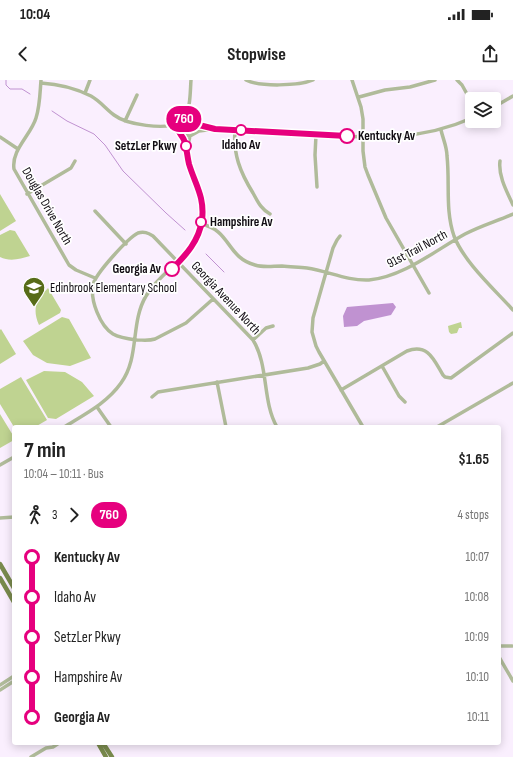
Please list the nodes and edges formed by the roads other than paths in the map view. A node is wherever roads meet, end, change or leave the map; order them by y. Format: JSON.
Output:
{"nodes":[{"id":1,"x":90,"y":80,"type":"edge"},
{"id":2,"x":191,"y":80,"type":"edge"},
{"id":3,"x":246,"y":80,"type":"edge"},
{"id":4,"x":313,"y":80,"type":"edge"},
{"id":5,"x":352,"y":80,"type":"edge"},
{"id":6,"x":435,"y":80,"type":"edge"},
{"id":7,"x":457,"y":80,"type":"edge"},
{"id":8,"x":41,"y":81,"type":"edge"},
{"id":9,"x":466,"y":92,"type":"edge"},
{"id":10,"x":85,"y":93,"type":"junction"},
{"id":11,"x":137,"y":95,"type":"dead end"},
{"id":12,"x":513,"y":96,"type":"edge"},
{"id":13,"x":359,"y":97,"type":"junction"},
{"id":14,"x":189,"y":102,"type":"junction"},
{"id":15,"x":501,"y":103,"type":"edge"},
{"id":16,"x":183,"y":120,"type":"junction"},
{"id":17,"x":125,"y":121,"type":"junction"},
{"id":18,"x":465,"y":121,"type":"edge"},
{"id":19,"x":194,"y":122,"type":"junction"},
{"id":20,"x":179,"y":123,"type":"junction"},
{"id":21,"x":166,"y":126,"type":"junction"},
{"id":22,"x":215,"y":129,"type":"junction"},
{"id":23,"x":235,"y":130,"type":"junction"},
{"id":24,"x":441,"y":130,"type":"junction"},
{"id":25,"x":179,"y":131,"type":"junction"},
{"id":26,"x":195,"y":133,"type":"junction"},
{"id":27,"x":316,"y":135,"type":"junction"},
{"id":28,"x":182,"y":136,"type":"junction"},
{"id":29,"x":190,"y":136,"type":"junction"},
{"id":30,"x":0,"y":137,"type":"edge"},
{"id":31,"x":363,"y":137,"type":"junction"},
{"id":32,"x":18,"y":149,"type":"junction"},
{"id":33,"x":187,"y":153,"type":"junction"},
{"id":34,"x":75,"y":161,"type":"dead end"},
{"id":35,"x":500,"y":161,"type":"dead end"},
{"id":36,"x":317,"y":187,"type":"dead end"},
{"id":37,"x":27,"y":194,"type":"junction"},
{"id":38,"x":513,"y":205,"type":"edge"},
{"id":39,"x":95,"y":211,"type":"dead end"},
{"id":40,"x":270,"y":214,"type":"dead end"},
{"id":41,"x":513,"y":214,"type":"edge"},
{"id":42,"x":201,"y":224,"type":"junction"},
{"id":43,"x":340,"y":236,"type":"dead end"},
{"id":44,"x":456,"y":240,"type":"junction"},
{"id":45,"x":126,"y":244,"type":"junction"},
{"id":46,"x":178,"y":263,"type":"junction"},
{"id":47,"x":412,"y":265,"type":"junction"},
{"id":48,"x":326,"y":273,"type":"junction"},
{"id":49,"x":95,"y":278,"type":"junction"},
{"id":50,"x":429,"y":293,"type":"dead end"},
{"id":51,"x":213,"y":298,"type":"junction"},
{"id":52,"x":513,"y":310,"type":"edge"},
{"id":53,"x":273,"y":326,"type":"dead end"},
{"id":54,"x":513,"y":333,"type":"edge"},
{"id":55,"x":135,"y":339,"type":"junction"},
{"id":56,"x":253,"y":340,"type":"junction"},
{"id":57,"x":324,"y":361,"type":"junction"},
{"id":58,"x":382,"y":366,"type":"junction"},
{"id":59,"x":264,"y":375,"type":"junction"},
{"id":60,"x":217,"y":382,"type":"junction"},
{"id":61,"x":513,"y":383,"type":"edge"},
{"id":62,"x":341,"y":390,"type":"junction"},
{"id":63,"x":152,"y":397,"type":"dead end"},
{"id":64,"x":405,"y":402,"type":"dead end"},
{"id":65,"x":97,"y":406,"type":"junction"},
{"id":66,"x":67,"y":425,"type":"edge"},
{"id":67,"x":110,"y":425,"type":"edge"},
{"id":68,"x":226,"y":425,"type":"edge"},
{"id":69,"x":276,"y":425,"type":"edge"},
{"id":70,"x":362,"y":425,"type":"edge"},
{"id":71,"x":440,"y":425,"type":"edge"},
{"id":72,"x":12,"y":458,"type":"edge"},
{"id":73,"x":0,"y":465,"type":"edge"},
{"id":74,"x":12,"y":517,"type":"edge"},
{"id":75,"x":0,"y":518,"type":"edge"},
{"id":76,"x":0,"y":564,"type":"edge"},
{"id":77,"x":0,"y":578,"type":"edge"},
{"id":78,"x":12,"y":585,"type":"edge"},
{"id":79,"x":12,"y":599,"type":"edge"},
{"id":80,"x":501,"y":646,"type":"edge"},
{"id":81,"x":512,"y":646,"type":"edge"},
{"id":82,"x":501,"y":660,"type":"edge"},
{"id":83,"x":12,"y":677,"type":"edge"},
{"id":84,"x":513,"y":681,"type":"edge"},
{"id":85,"x":12,"y":682,"type":"edge"},
{"id":86,"x":0,"y":685,"type":"edge"},
{"id":87,"x":0,"y":690,"type":"edge"},
{"id":88,"x":48,"y":745,"type":"edge"},
{"id":89,"x":56,"y":745,"type":"edge"},
{"id":90,"x":99,"y":745,"type":"edge"},
{"id":91,"x":104,"y":745,"type":"edge"},
{"id":92,"x":107,"y":745,"type":"edge"},
{"id":93,"x":46,"y":748,"type":"junction"},
{"id":94,"x":31,"y":757,"type":"edge"},
{"id":95,"x":106,"y":757,"type":"edge"},
{"id":96,"x":113,"y":757,"type":"edge"}],
"edges":[{"from":1,"to":10,"type":"street"},
{"from":2,"to":14,"type":"street"},
{"from":3,"to":4,"type":"street"},
{"from":5,"to":13,"type":"street"},
{"from":6,"to":13,"type":"street"},
{"from":7,"to":9,"type":"street"},
{"from":8,"to":10,"type":"street"},
{"from":8,"to":32,"type":"street"},
{"from":10,"to":17,"type":"street"},
{"from":11,"to":17,"type":"street"},
{"from":12,"to":15,"type":"street"},
{"from":13,"to":31,"type":"street"},
{"from":14,"to":16,"type":"street"},
{"from":14,"to":19,"type":"street"},
{"from":16,"to":19,"type":"street"},
{"from":16,"to":20,"type":"street"},
{"from":17,"to":21,"type":"street"},
{"from":18,"to":24,"type":"street"},
{"from":19,"to":22,"type":"street"},
{"from":19,"to":26,"type":"street"},
{"from":20,"to":21,"type":"street"},
{"from":20,"to":25,"type":"street"},
{"from":21,"to":25,"type":"street"},
{"from":22,"to":23,"type":"street"},
{"from":22,"to":26,"type":"street"},
{"from":23,"to":27,"type":"street"},
{"from":23,"to":40,"type":"street"},
{"from":24,"to":31,"type":"street"},
{"from":24,"to":44,"type":"street"},
{"from":25,"to":28,"type":"street"},
{"from":26,"to":29,"type":"street"},
{"from":27,"to":31,"type":"street"},
{"from":27,"to":36,"type":"street"},
{"from":28,"to":29,"type":"street"},
{"from":28,"to":33,"type":"street"},
{"from":29,"to":33,"type":"street"},
{"from":30,"to":32,"type":"street"},
{"from":31,"to":47,"type":"street"},
{"from":32,"to":37,"type":"street","name":"Douglas Drive North"},
{"from":33,"to":42,"type":"street"},
{"from":34,"to":37,"type":"street"},
{"from":35,"to":38,"type":"street"},
{"from":37,"to":49,"type":"street","name":"Douglas Drive North"},
{"from":39,"to":45,"type":"street"},
{"from":41,"to":44,"type":"street","name":"91st Trail North"},
{"from":42,"to":46,"type":"street"},
{"from":42,"to":48,"type":"street","name":"91st Trail North"},
{"from":43,"to":48,"type":"street"},
{"from":44,"to":47,"type":"street","name":"91st Trail North"},
{"from":44,"to":52,"type":"street"},
{"from":45,"to":46,"type":"street","name":"Georgia Avenue North"},
{"from":45,"to":49,"type":"street"},
{"from":46,"to":51,"type":"street","name":"Georgia Avenue North"},
{"from":46,"to":55,"type":"street"},
{"from":47,"to":48,"type":"street","name":"91st Trail North"},
{"from":47,"to":50,"type":"street"},
{"from":48,"to":57,"type":"street"},
{"from":49,"to":55,"type":"street"},
{"from":51,"to":55,"type":"street"},
{"from":51,"to":56,"type":"street","name":"Georgia Avenue North"},
{"from":53,"to":56,"type":"street"},
{"from":54,"to":58,"type":"street"},
{"from":55,"to":65,"type":"street"},
{"from":56,"to":59,"type":"street","name":"Georgia Avenue North"},
{"from":57,"to":59,"type":"street"},
{"from":57,"to":62,"type":"street"},
{"from":58,"to":62,"type":"street"},
{"from":58,"to":64,"type":"street"},
{"from":59,"to":60,"type":"street"},
{"from":59,"to":69,"type":"street","name":"Georgia Avenue North"},
{"from":60,"to":63,"type":"street"},
{"from":60,"to":68,"type":"street"},
{"from":61,"to":71,"type":"street"},
{"from":62,"to":70,"type":"street"},
{"from":65,"to":66,"type":"street"},
{"from":65,"to":67,"type":"street"},
{"from":72,"to":73,"type":"street"},
{"from":74,"to":75,"type":"street"},
{"from":76,"to":78,"type":"main road"},
{"from":77,"to":79,"type":"main road"},
{"from":80,"to":81,"type":"street"},
{"from":82,"to":84,"type":"street"},
{"from":83,"to":86,"type":"street"},
{"from":85,"to":87,"type":"street"},
{"from":88,"to":93,"type":"street"},
{"from":89,"to":93,"type":"street"},
{"from":90,"to":95,"type":"main road"},
{"from":91,"to":96,"type":"main road"},
{"from":92,"to":96,"type":"main road"},
{"from":93,"to":94,"type":"street"}]}
